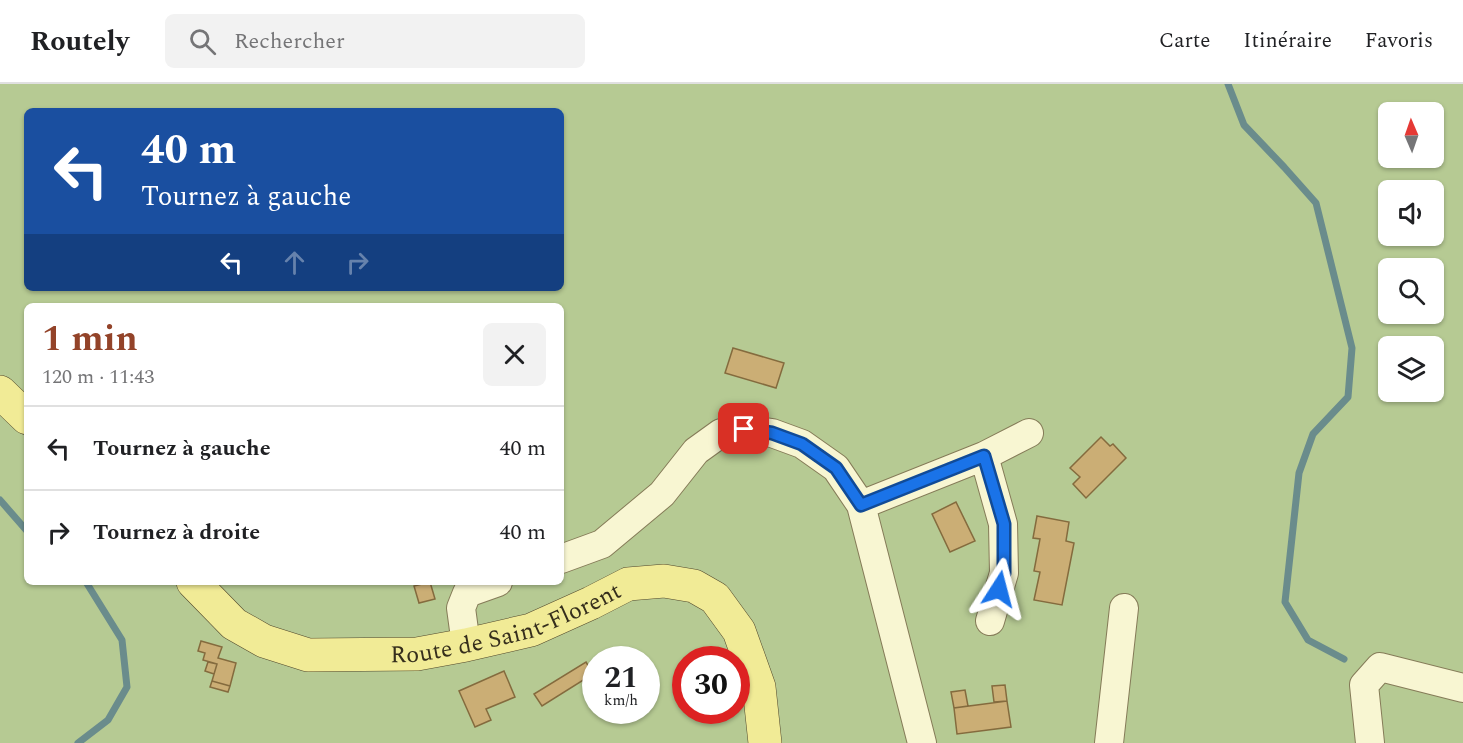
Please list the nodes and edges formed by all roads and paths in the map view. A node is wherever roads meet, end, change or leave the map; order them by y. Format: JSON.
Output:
{"nodes":[{"id":1,"x":0,"y":392,"type":"edge"},
{"id":2,"x":24,"y":415,"type":"edge"},
{"id":3,"x":1029,"y":433,"type":"dead end"},
{"id":4,"x":984,"y":456,"type":"junction"},
{"id":5,"x":861,"y":505,"type":"junction"},
{"id":6,"x":564,"y":558,"type":"edge"},
{"id":7,"x":196,"y":585,"type":"edge"},
{"id":8,"x":490,"y":585,"type":"edge"},
{"id":9,"x":1124,"y":609,"type":"dead end"},
{"id":10,"x":990,"y":621,"type":"dead end"},
{"id":11,"x":466,"y":645,"type":"junction"},
{"id":12,"x":1463,"y":687,"type":"edge"},
{"id":13,"x":765,"y":743,"type":"edge"},
{"id":14,"x":922,"y":743,"type":"edge"},
{"id":15,"x":1109,"y":743,"type":"edge"},
{"id":16,"x":1370,"y":743,"type":"edge"}],
"edges":[{"from":1,"to":2,"type":"main road"},
{"from":3,"to":4,"type":"street"},
{"from":4,"to":5,"type":"street"},
{"from":4,"to":10,"type":"street"},
{"from":5,"to":6,"type":"street"},
{"from":5,"to":14,"type":"street"},
{"from":7,"to":11,"type":"main road","name":"Route de Saint-Florent"},
{"from":8,"to":11,"type":"street"},
{"from":9,"to":15,"type":"street"},
{"from":11,"to":13,"type":"main road","name":"Route de Saint-Florent"},
{"from":12,"to":16,"type":"street"}]}
